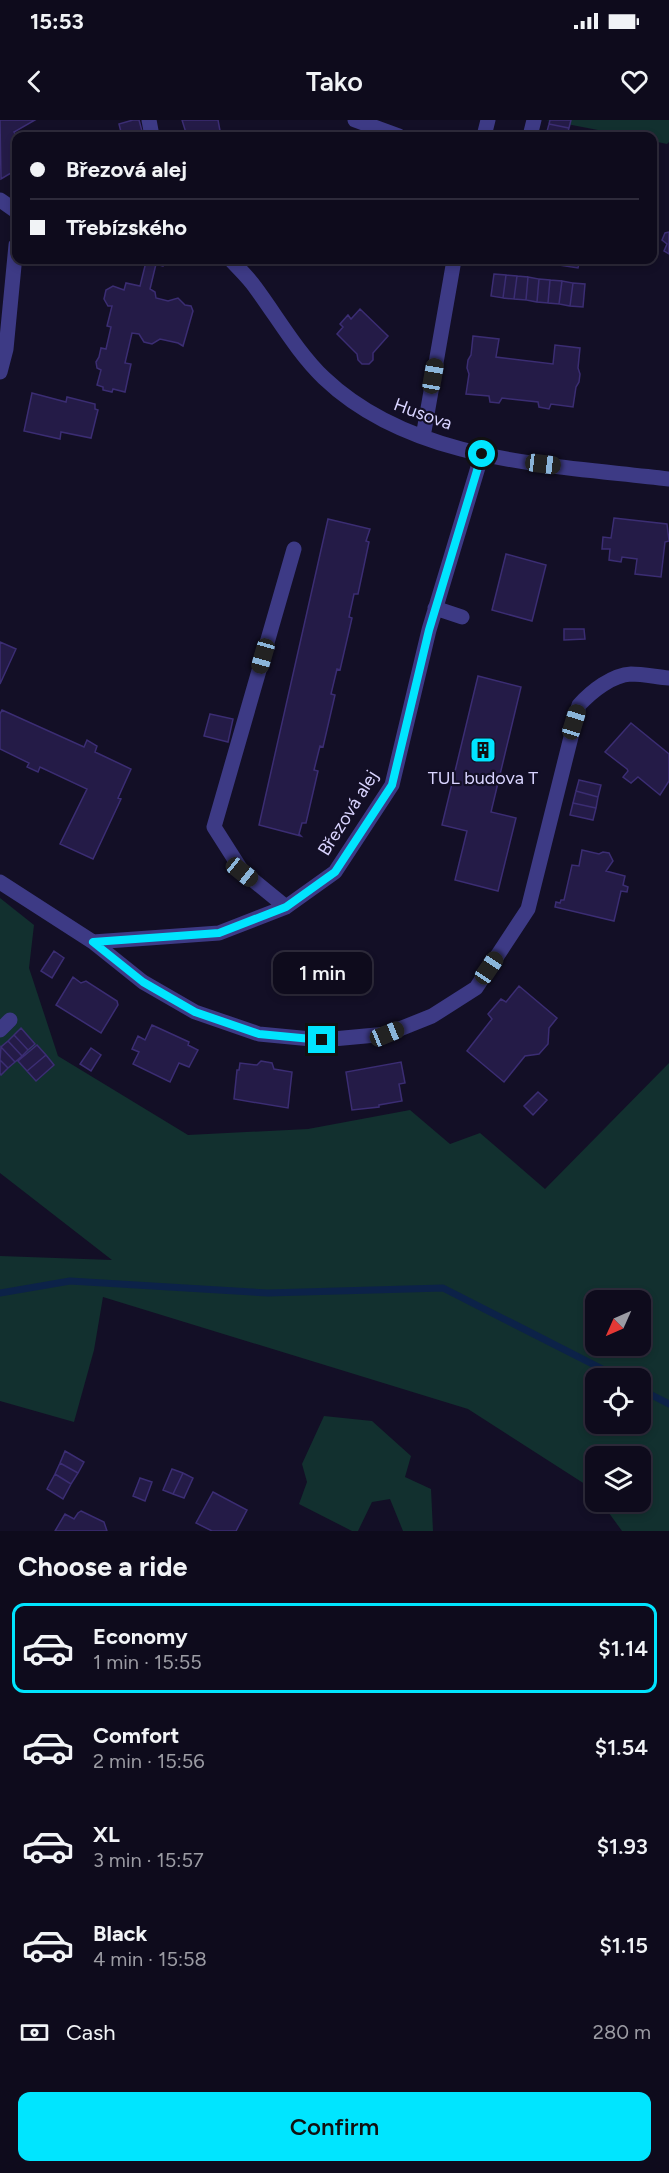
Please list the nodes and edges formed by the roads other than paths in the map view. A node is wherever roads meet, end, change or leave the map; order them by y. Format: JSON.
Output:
{"nodes":[{"id":1,"x":355,"y":120,"type":"edge"},
{"id":2,"x":388,"y":132,"type":"edge"},
{"id":3,"x":14,"y":264,"type":"edge"},
{"id":4,"x":235,"y":264,"type":"edge"},
{"id":5,"x":453,"y":264,"type":"edge"},
{"id":6,"x":3,"y":349,"type":"edge"},
{"id":7,"x":0,"y":372,"type":"edge"},
{"id":8,"x":423,"y":437,"type":"junction"},
{"id":9,"x":482,"y":454,"type":"junction"},
{"id":10,"x":669,"y":479,"type":"edge"},
{"id":11,"x":294,"y":549,"type":"dead end"},
{"id":12,"x":435,"y":608,"type":"junction"},
{"id":13,"x":462,"y":616,"type":"dead end"},
{"id":14,"x":669,"y":678,"type":"edge"},
{"id":15,"x":0,"y":882,"type":"edge"},
{"id":16,"x":286,"y":907,"type":"junction"},
{"id":17,"x":93,"y":942,"type":"junction"}],
"edges":[{"from":1,"to":2,"type":"street"},
{"from":3,"to":6,"type":"street"},
{"from":4,"to":8,"type":"street","name":"Husova"},
{"from":5,"to":8,"type":"street"},
{"from":6,"to":7,"type":"street"},
{"from":8,"to":9,"type":"street","name":"Husova"},
{"from":9,"to":10,"type":"street","name":"Husova"},
{"from":9,"to":12,"type":"street","name":"Březová alej"},
{"from":11,"to":16,"type":"street"},
{"from":12,"to":13,"type":"street"},
{"from":12,"to":16,"type":"street","name":"Březová alej"},
{"from":14,"to":17,"type":"street"},
{"from":15,"to":17,"type":"street"},
{"from":16,"to":17,"type":"street","name":"Březová alej"}]}
